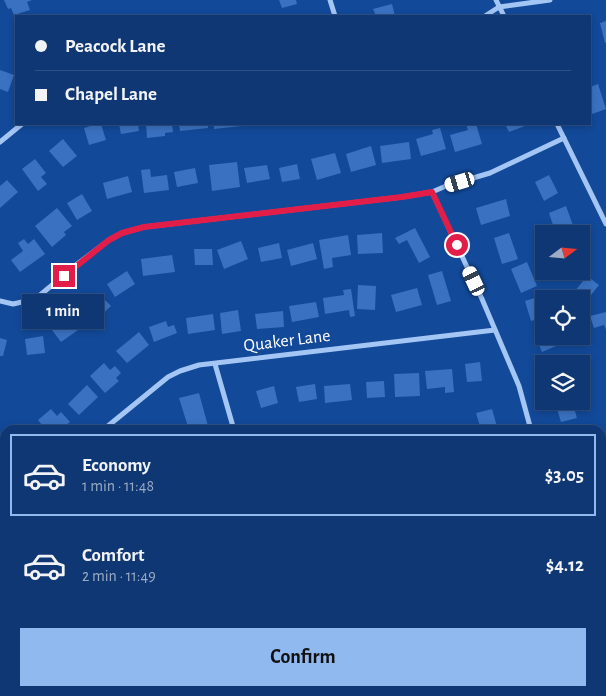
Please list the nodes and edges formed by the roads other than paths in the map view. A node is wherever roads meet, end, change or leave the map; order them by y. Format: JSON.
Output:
{"nodes":[{"id":1,"x":330,"y":0,"type":"edge"},
{"id":2,"x":496,"y":0,"type":"edge"},
{"id":3,"x":550,"y":0,"type":"edge"},
{"id":4,"x":500,"y":7,"type":"junction"},
{"id":5,"x":335,"y":15,"type":"edge"},
{"id":6,"x":487,"y":15,"type":"edge"},
{"id":7,"x":504,"y":15,"type":"edge"},
{"id":8,"x":21,"y":125,"type":"edge"},
{"id":9,"x":558,"y":125,"type":"edge"},
{"id":10,"x":564,"y":138,"type":"junction"},
{"id":11,"x":0,"y":142,"type":"edge"},
{"id":12,"x":432,"y":192,"type":"junction"},
{"id":13,"x":606,"y":224,"type":"edge"},
{"id":14,"x":0,"y":301,"type":"edge"},
{"id":15,"x":495,"y":330,"type":"junction"},
{"id":16,"x":216,"y":364,"type":"junction"},
{"id":17,"x":109,"y":425,"type":"edge"},
{"id":18,"x":233,"y":425,"type":"edge"},
{"id":19,"x":529,"y":425,"type":"edge"}],
"edges":[{"from":1,"to":5,"type":"street"},
{"from":2,"to":4,"type":"street"},
{"from":3,"to":4,"type":"street"},
{"from":4,"to":6,"type":"street"},
{"from":4,"to":7,"type":"street"},
{"from":8,"to":11,"type":"street"},
{"from":9,"to":10,"type":"street"},
{"from":10,"to":12,"type":"street"},
{"from":10,"to":13,"type":"street"},
{"from":12,"to":14,"type":"street"},
{"from":12,"to":15,"type":"street"},
{"from":15,"to":16,"type":"street","name":"Quaker Lane"},
{"from":15,"to":19,"type":"street"},
{"from":16,"to":17,"type":"street","name":"Quaker Lane"},
{"from":16,"to":18,"type":"street"}]}
